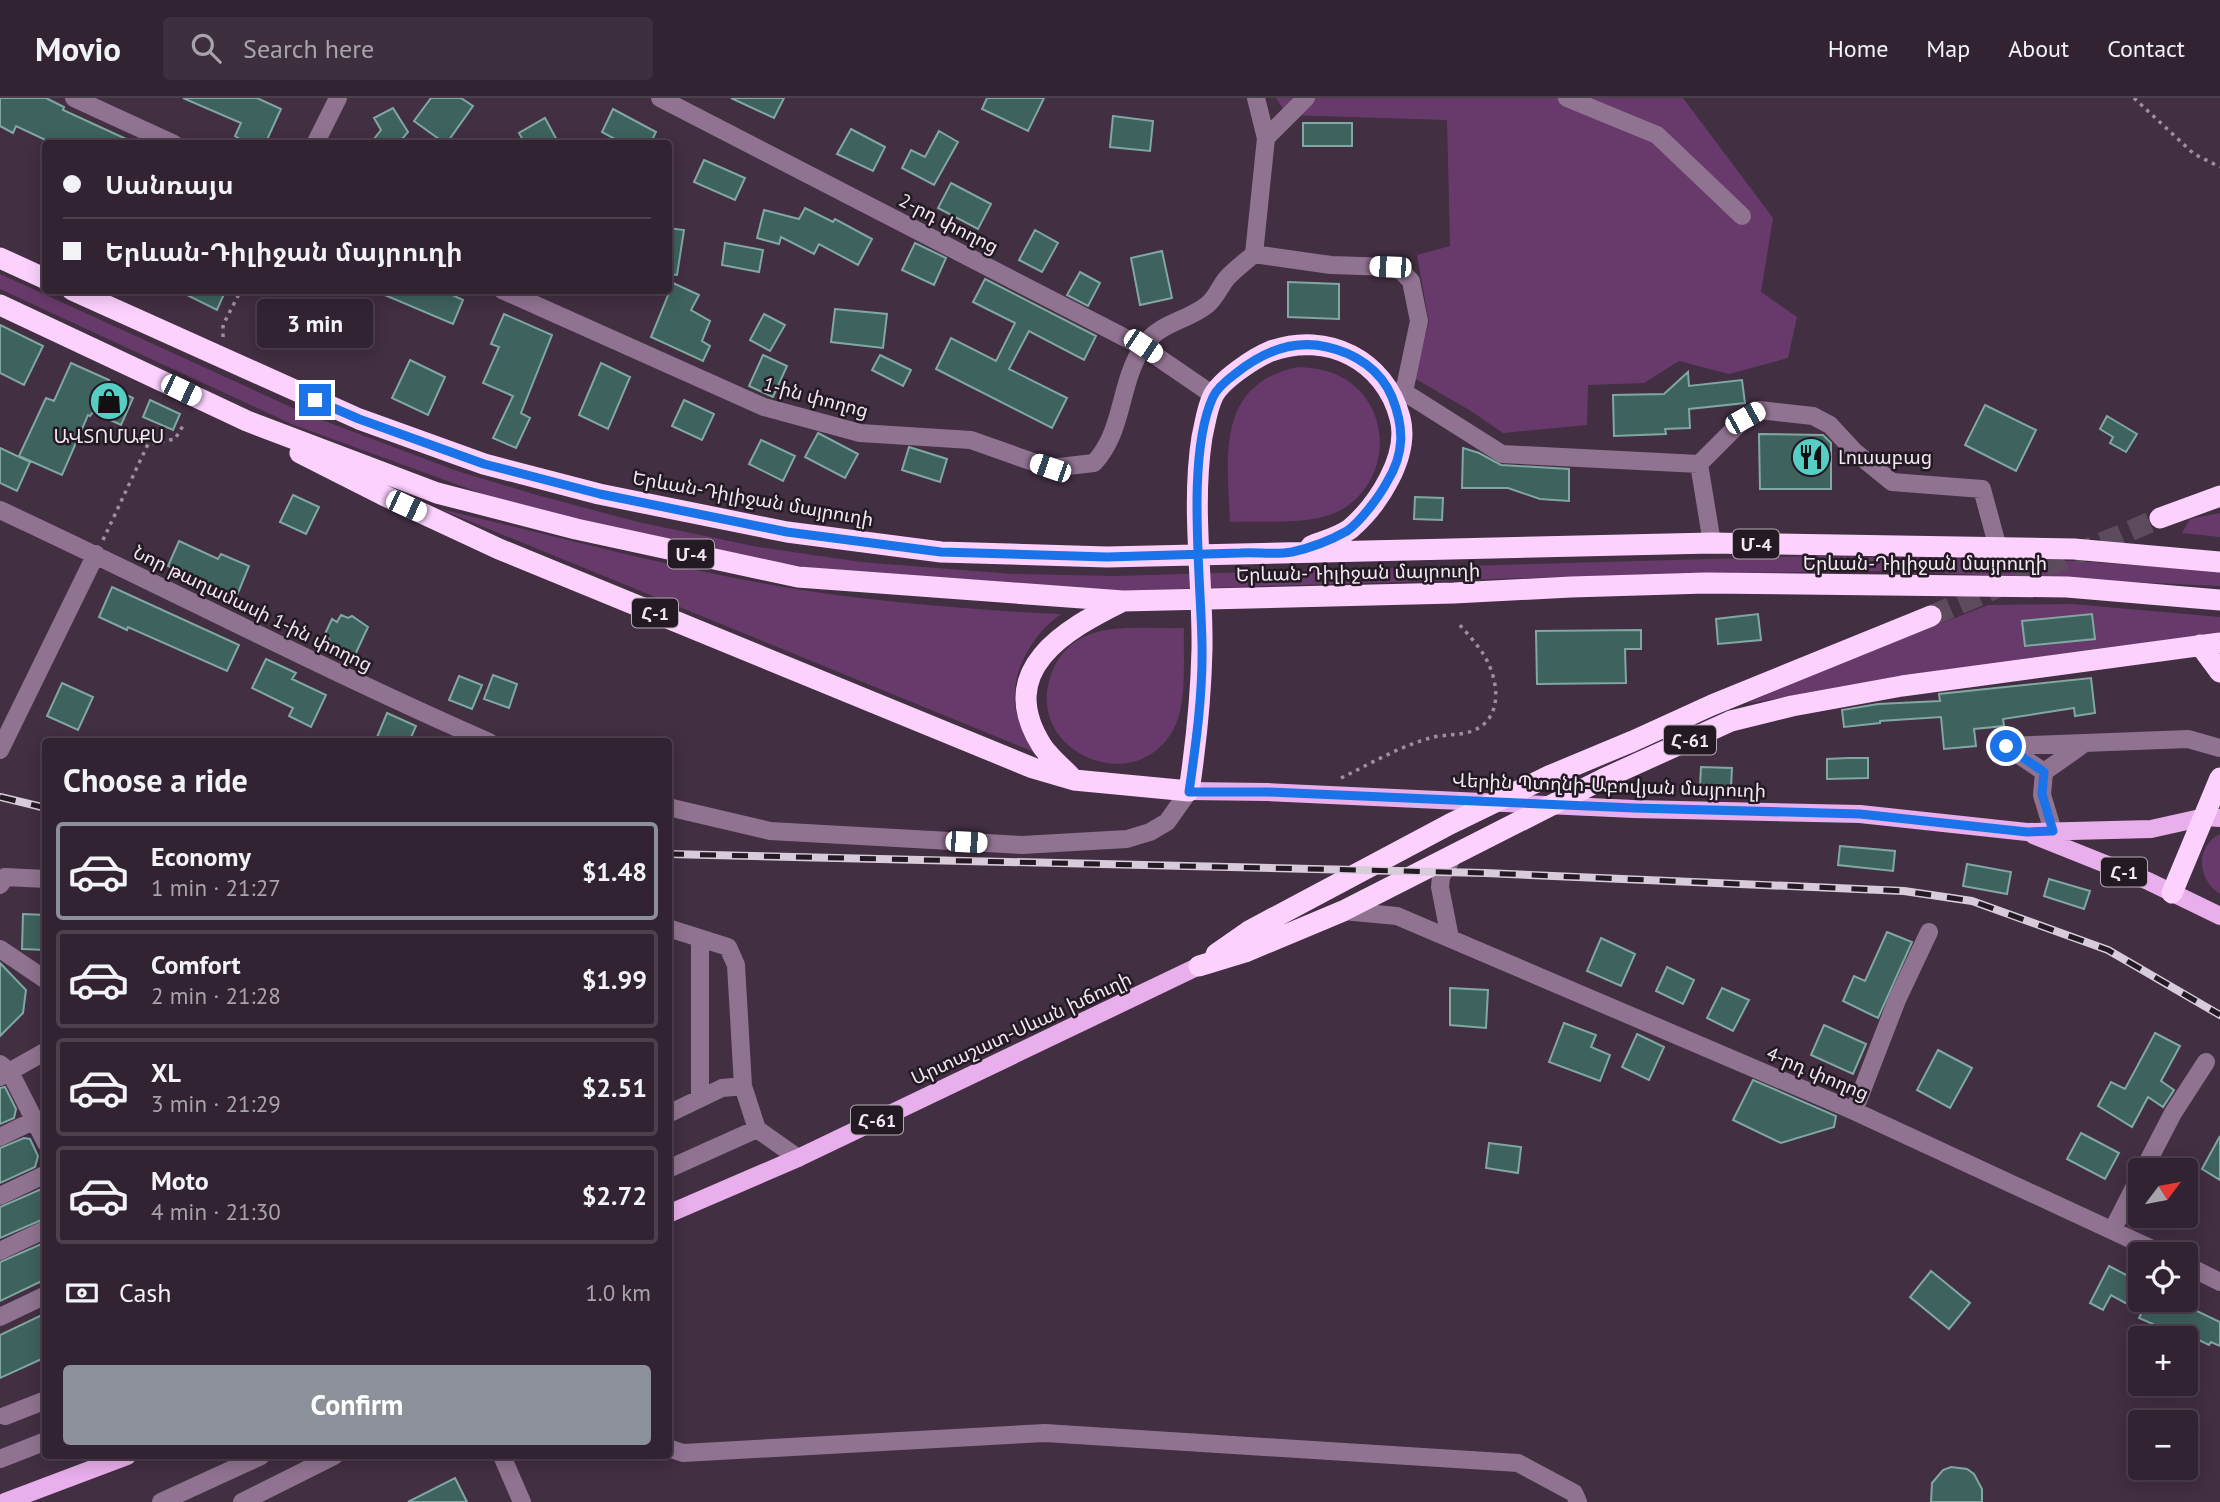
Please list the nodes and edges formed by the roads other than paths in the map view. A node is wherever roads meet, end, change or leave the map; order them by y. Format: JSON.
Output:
{"nodes":[{"id":1,"x":74,"y":98,"type":"edge"},
{"id":2,"x":338,"y":98,"type":"edge"},
{"id":3,"x":660,"y":98,"type":"edge"},
{"id":4,"x":1256,"y":98,"type":"edge"},
{"id":5,"x":1306,"y":98,"type":"edge"},
{"id":6,"x":1567,"y":98,"type":"edge"},
{"id":7,"x":1266,"y":138,"type":"junction"},
{"id":8,"x":165,"y":140,"type":"edge"},
{"id":9,"x":317,"y":140,"type":"edge"},
{"id":10,"x":1742,"y":216,"type":"dead end"},
{"id":11,"x":1254,"y":254,"type":"junction"},
{"id":12,"x":0,"y":258,"type":"edge"},
{"id":13,"x":42,"y":277,"type":"edge"},
{"id":14,"x":81,"y":294,"type":"edge"},
{"id":15,"x":511,"y":294,"type":"edge"},
{"id":16,"x":0,"y":305,"type":"edge"},
{"id":17,"x":1143,"y":346,"type":"junction"},
{"id":18,"x":1396,"y":391,"type":"junction"},
{"id":19,"x":1213,"y":395,"type":"junction"},
{"id":20,"x":247,"y":421,"type":"junction"},
{"id":21,"x":1699,"y":464,"type":"junction"},
{"id":22,"x":2220,"y":496,"type":"edge"},
{"id":23,"x":0,"y":510,"type":"edge"},
{"id":24,"x":2160,"y":518,"type":"tunnel mouth"},
{"id":25,"x":1712,"y":543,"type":"junction"},
{"id":26,"x":1998,"y":548,"type":"junction"},
{"id":27,"x":1291,"y":552,"type":"junction"},
{"id":28,"x":96,"y":554,"type":"junction"},
{"id":29,"x":2220,"y":562,"type":"edge"},
{"id":30,"x":2220,"y":600,"type":"edge"},
{"id":31,"x":1124,"y":601,"type":"junction"},
{"id":32,"x":1931,"y":616,"type":"tunnel mouth"},
{"id":33,"x":2210,"y":644,"type":"edge"},
{"id":34,"x":2220,"y":672,"type":"edge"},
{"id":35,"x":480,"y":738,"type":"edge"},
{"id":36,"x":2085,"y":743,"type":"junction"},
{"id":37,"x":2220,"y":748,"type":"edge"},
{"id":38,"x":0,"y":750,"type":"edge"},
{"id":39,"x":2044,"y":772,"type":"junction"},
{"id":40,"x":2220,"y":778,"type":"edge"},
{"id":41,"x":1074,"y":780,"type":"junction"},
{"id":42,"x":1189,"y":792,"type":"junction"},
{"id":43,"x":672,"y":808,"type":"edge"},
{"id":44,"x":2212,"y":818,"type":"edge"},
{"id":45,"x":2053,"y":831,"type":"junction"},
{"id":46,"x":2027,"y":832,"type":"junction"},
{"id":47,"x":1453,"y":856,"type":"junction"},
{"id":48,"x":42,"y":879,"type":"edge"},
{"id":49,"x":0,"y":885,"type":"edge"},
{"id":50,"x":2172,"y":893,"type":"junction"},
{"id":51,"x":1343,"y":911,"type":"junction"},
{"id":52,"x":2220,"y":916,"type":"edge"},
{"id":53,"x":672,"y":929,"type":"edge"},
{"id":54,"x":1929,"y":932,"type":"dead end"},
{"id":55,"x":700,"y":938,"type":"junction"},
{"id":56,"x":1450,"y":938,"type":"junction"},
{"id":57,"x":0,"y":949,"type":"edge"},
{"id":58,"x":1199,"y":966,"type":"junction"},
{"id":59,"x":42,"y":977,"type":"edge"},
{"id":60,"x":42,"y":1053,"type":"edge"},
{"id":61,"x":2206,"y":1062,"type":"dead end"},
{"id":62,"x":3,"y":1071,"type":"edge"},
{"id":63,"x":743,"y":1086,"type":"junction"},
{"id":64,"x":701,"y":1097,"type":"junction"},
{"id":65,"x":1854,"y":1111,"type":"junction"},
{"id":66,"x":672,"y":1112,"type":"edge"},
{"id":67,"x":35,"y":1120,"type":"junction"},
{"id":68,"x":757,"y":1129,"type":"junction"},
{"id":69,"x":42,"y":1135,"type":"edge"},
{"id":70,"x":0,"y":1137,"type":"edge"},
{"id":71,"x":798,"y":1158,"type":"junction"},
{"id":72,"x":2150,"y":1158,"type":"edge"},
{"id":73,"x":672,"y":1167,"type":"edge"},
{"id":74,"x":42,"y":1176,"type":"edge"},
{"id":75,"x":0,"y":1196,"type":"edge"},
{"id":76,"x":2128,"y":1200,"type":"edge"},
{"id":77,"x":672,"y":1212,"type":"edge"},
{"id":78,"x":2113,"y":1229,"type":"junction"},
{"id":79,"x":42,"y":1231,"type":"edge"},
{"id":80,"x":2139,"y":1242,"type":"edge"},
{"id":81,"x":0,"y":1251,"type":"edge"},
{"id":82,"x":2198,"y":1271,"type":"edge"},
{"id":83,"x":2220,"y":1282,"type":"edge"},
{"id":84,"x":42,"y":1297,"type":"edge"},
{"id":85,"x":0,"y":1317,"type":"edge"},
{"id":86,"x":42,"y":1402,"type":"edge"},
{"id":87,"x":5,"y":1416,"type":"dead end"},
{"id":88,"x":42,"y":1443,"type":"edge"},
{"id":89,"x":672,"y":1449,"type":"edge"},
{"id":90,"x":0,"y":1459,"type":"edge"},
{"id":91,"x":119,"y":1459,"type":"edge"},
{"id":92,"x":254,"y":1459,"type":"edge"},
{"id":93,"x":328,"y":1459,"type":"edge"},
{"id":94,"x":503,"y":1459,"type":"edge"},
{"id":95,"x":1580,"y":1499,"type":"edge"},
{"id":96,"x":5,"y":1502,"type":"edge"},
{"id":97,"x":161,"y":1502,"type":"edge"},
{"id":98,"x":242,"y":1502,"type":"edge"},
{"id":99,"x":522,"y":1502,"type":"edge"}],
"edges":[{"from":1,"to":8,"type":"street"},
{"from":2,"to":9,"type":"street"},
{"from":3,"to":17,"type":"street","name":"2-րդ փողոց"},
{"from":4,"to":7,"type":"street"},
{"from":5,"to":7,"type":"street"},
{"from":6,"to":10,"type":"street"},
{"from":7,"to":11,"type":"street"},
{"from":11,"to":17,"type":"street"},
{"from":11,"to":18,"type":"street"},
{"from":12,"to":13,"type":"highway"},
{"from":14,"to":27,"type":"highway","name":"Երևան-Դիլիջան մայրուղի","number":"Մ-4"},
{"from":15,"to":17,"type":"street","name":"1-ին փողոց"},
{"from":16,"to":20,"type":"highway","name":"Երևան-Դիլիջան մայրուղի","number":"Մ-4"},
{"from":17,"to":19,"type":"street","name":"2-րդ փողոց"},
{"from":18,"to":19,"type":"highway"},
{"from":18,"to":21,"type":"street"},
{"from":18,"to":27,"type":"highway"},
{"from":19,"to":42,"type":"highway"},
{"from":20,"to":31,"type":"highway","name":"Երևան-Դիլիջան մայրուղի","number":"Մ-4"},
{"from":20,"to":41,"type":"highway","number":"Հ-1"},
{"from":21,"to":25,"type":"street"},
{"from":21,"to":26,"type":"street"},
{"from":22,"to":24,"type":"highway"},
{"from":23,"to":28,"type":"street","name":"Նոր թաղամասի 1-ին փողոց"},
{"from":25,"to":26,"type":"highway","name":"Երևան-Դիլիջան մայրուղի","number":"Մ-4"},
{"from":25,"to":27,"type":"highway","name":"Երևան-Դիլիջան մայրուղի","number":"Մ-4"},
{"from":26,"to":29,"type":"highway","name":"Երևան-Դիլիջան մայրուղի","number":"Մ-4"},
{"from":28,"to":35,"type":"street","name":"Նոր թաղամասի 1-ին փողոց"},
{"from":28,"to":38,"type":"street"},
{"from":30,"to":31,"type":"highway","name":"Երևան-Դիլիջան մայրուղի","number":"Մ-4"},
{"from":31,"to":41,"type":"highway"},
{"from":32,"to":58,"type":"highway","number":"Հ-61"},
{"from":33,"to":34,"type":"highway"},
{"from":33,"to":47,"type":"highway","number":"Հ-61"},
{"from":36,"to":37,"type":"street"},
{"from":36,"to":39,"type":"street"},
{"from":36,"to":39,"type":"street"},
{"from":39,"to":45,"type":"street"},
{"from":40,"to":44,"type":"highway"},
{"from":41,"to":42,"type":"highway","number":"Հ-1"},
{"from":42,"to":43,"type":"street"},
{"from":42,"to":46,"type":"main road","name":"Վերին Պտղնի-Աբովյան մայրուղի","number":"Հ-1"},
{"from":44,"to":45,"type":"main road","name":"Վերին Պտղնի-Աբովյան մայրուղի","number":"Հ-1"},
{"from":44,"to":50,"type":"highway"},
{"from":45,"to":46,"type":"main road","name":"Վերին Պտղնի-Աբովյան մայրուղի","number":"Հ-1"},
{"from":46,"to":50,"type":"main road","name":"Վերին Պտղնի-Աբովյան մայրուղի","number":"Հ-1"},
{"from":47,"to":51,"type":"highway","number":"Հ-61"},
{"from":47,"to":56,"type":"street"},
{"from":48,"to":49,"type":"street"},
{"from":50,"to":52,"type":"main road","name":"Վերին Պտղնի-Աբովյան մայրուղի","number":"Հ-1"},
{"from":51,"to":56,"type":"street","name":"4-րդ փողոց"},
{"from":51,"to":58,"type":"highway","number":"Հ-61"},
{"from":53,"to":55,"type":"street"},
{"from":54,"to":65,"type":"street"},
{"from":55,"to":63,"type":"street"},
{"from":55,"to":64,"type":"street"},
{"from":56,"to":65,"type":"street","name":"4-րդ փողոց"},
{"from":57,"to":59,"type":"street"},
{"from":58,"to":71,"type":"main road","name":"Արտաշատ-Սևան խճուղի","number":"Հ-61"},
{"from":60,"to":62,"type":"street"},
{"from":61,"to":72,"type":"street"},
{"from":62,"to":67,"type":"street"},
{"from":63,"to":64,"type":"street"},
{"from":63,"to":68,"type":"street"},
{"from":64,"to":66,"type":"street"},
{"from":65,"to":78,"type":"street","name":"4-րդ փողոց"},
{"from":67,"to":69,"type":"street"},
{"from":67,"to":70,"type":"street"},
{"from":68,"to":71,"type":"street"},
{"from":68,"to":73,"type":"street"},
{"from":71,"to":77,"type":"main road","name":"Արտաշատ-Սևան խճուղի","number":"Հ-61"},
{"from":74,"to":75,"type":"street"},
{"from":76,"to":78,"type":"street"},
{"from":78,"to":80,"type":"street","name":"4-րդ փողոց"},
{"from":79,"to":81,"type":"street"},
{"from":82,"to":83,"type":"street"},
{"from":84,"to":85,"type":"street"},
{"from":86,"to":87,"type":"street"},
{"from":88,"to":90,"type":"street"},
{"from":89,"to":95,"type":"street"},
{"from":91,"to":96,"type":"main road"},
{"from":92,"to":97,"type":"street"},
{"from":93,"to":98,"type":"street"},
{"from":94,"to":99,"type":"street"}]}
